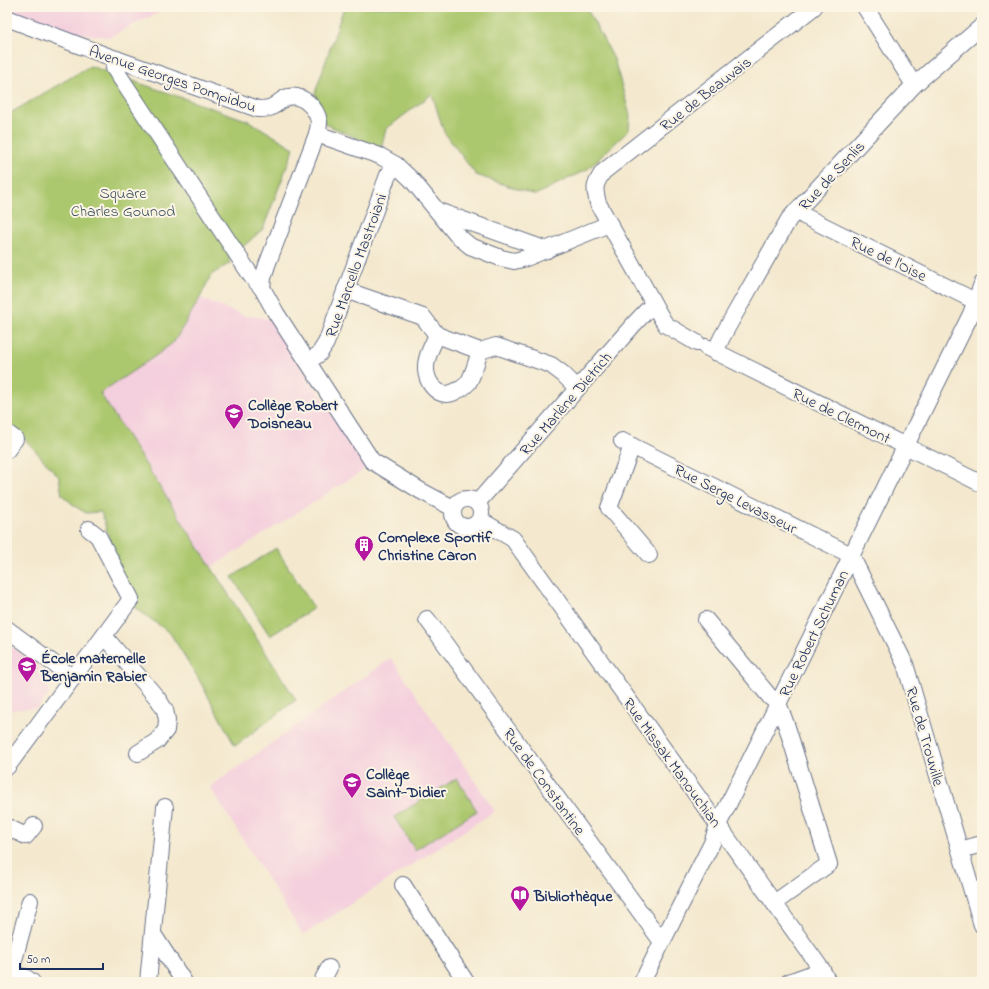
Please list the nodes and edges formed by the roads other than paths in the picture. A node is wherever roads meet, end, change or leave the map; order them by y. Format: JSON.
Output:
{"nodes":[{"id":1,"x":814,"y":7,"type":"edge"},
{"id":2,"x":865,"y":7,"type":"edge"},
{"id":3,"x":7,"y":18,"type":"edge"},
{"id":4,"x":982,"y":26,"type":"edge"},
{"id":5,"x":117,"y":59,"type":"junction"},
{"id":6,"x":914,"y":85,"type":"junction"},
{"id":7,"x":317,"y":134,"type":"junction"},
{"id":8,"x":396,"y":165,"type":"junction"},
{"id":9,"x":597,"y":180,"type":"joint"},
{"id":10,"x":438,"y":211,"type":"junction"},
{"id":11,"x":796,"y":211,"type":"junction"},
{"id":12,"x":609,"y":224,"type":"junction"},
{"id":13,"x":547,"y":250,"type":"junction"},
{"id":14,"x":982,"y":284,"type":"edge"},
{"id":15,"x":262,"y":288,"type":"junction"},
{"id":16,"x":345,"y":290,"type":"junction"},
{"id":17,"x":653,"y":304,"type":"junction"},
{"id":18,"x":979,"y":304,"type":"edge"},
{"id":19,"x":437,"y":335,"type":"junction"},
{"id":20,"x":705,"y":347,"type":"junction"},
{"id":21,"x":480,"y":351,"type":"junction"},
{"id":22,"x":308,"y":362,"type":"junction"},
{"id":23,"x":578,"y":388,"type":"junction"},
{"id":24,"x":7,"y":433,"type":"edge"},
{"id":25,"x":906,"y":446,"type":"junction"},
{"id":26,"x":7,"y":450,"type":"edge"},
{"id":27,"x":982,"y":484,"type":"edge"},
{"id":28,"x":477,"y":503,"type":"junction"},
{"id":29,"x":453,"y":508,"type":"junction"},
{"id":30,"x":480,"y":520,"type":"junction"},
{"id":31,"x":89,"y":528,"type":"dead end"},
{"id":32,"x":649,"y":555,"type":"dead end"},
{"id":33,"x":851,"y":555,"type":"junction"},
{"id":34,"x":427,"y":619,"type":"dead end"},
{"id":35,"x":706,"y":620,"type":"dead end"},
{"id":36,"x":7,"y":629,"type":"edge"},
{"id":37,"x":104,"y":636,"type":"junction"},
{"id":38,"x":73,"y":678,"type":"junction"},
{"id":39,"x":778,"y":704,"type":"junction"},
{"id":40,"x":138,"y":753,"type":"dead end"},
{"id":41,"x":7,"y":767,"type":"edge"},
{"id":42,"x":165,"y":807,"type":"dead end"},
{"id":43,"x":718,"y":825,"type":"junction"},
{"id":44,"x":34,"y":826,"type":"dead end"},
{"id":45,"x":7,"y":827,"type":"edge"},
{"id":46,"x":982,"y":844,"type":"edge"},
{"id":47,"x":960,"y":850,"type":"junction"},
{"id":48,"x":404,"y":886,"type":"dead end"},
{"id":49,"x":30,"y":900,"type":"dead end"},
{"id":50,"x":774,"y":903,"type":"junction"},
{"id":51,"x":982,"y":925,"type":"edge"},
{"id":52,"x":152,"y":934,"type":"junction"},
{"id":53,"x":662,"y":942,"type":"junction"},
{"id":54,"x":825,"y":976,"type":"edge"},
{"id":55,"x":9,"y":978,"type":"edge"},
{"id":56,"x":32,"y":982,"type":"edge"},
{"id":57,"x":148,"y":982,"type":"edge"},
{"id":58,"x":184,"y":982,"type":"edge"},
{"id":59,"x":466,"y":982,"type":"edge"},
{"id":60,"x":642,"y":982,"type":"edge"},
{"id":61,"x":789,"y":982,"type":"edge"}],
"edges":[{"from":1,"to":9,"type":"street","name":"Rue de Beauvais"},
{"from":2,"to":6,"type":"street"},
{"from":3,"to":5,"type":"street","name":"Avenue Georges Pompidou"},
{"from":4,"to":6,"type":"street","name":"Rue de Senlis"},
{"from":5,"to":7,"type":"street","name":"Avenue Georges Pompidou"},
{"from":5,"to":15,"type":"street"},
{"from":6,"to":11,"type":"street","name":"Rue de Senlis"},
{"from":7,"to":8,"type":"street"},
{"from":7,"to":15,"type":"street","name":"Avenue Georges Pompidou"},
{"from":8,"to":10,"type":"street"},
{"from":8,"to":16,"type":"street","name":"Rue Marcello Mastroiani"},
{"from":9,"to":12,"type":"street","name":"Rue de Clermont"},
{"from":10,"to":13,"type":"street"},
{"from":10,"to":13,"type":"street"},
{"from":11,"to":18,"type":"street","name":"Rue de l'Oise"},
{"from":11,"to":20,"type":"street","name":"Rue de Senlis"},
{"from":12,"to":13,"type":"street"},
{"from":12,"to":17,"type":"street","name":"Rue de Clermont"},
{"from":14,"to":18,"type":"street","name":"Rue Robert Schuman"},
{"from":15,"to":22,"type":"street"},
{"from":16,"to":19,"type":"street"},
{"from":16,"to":22,"type":"street","name":"Rue Marcello Mastroiani"},
{"from":17,"to":20,"type":"street","name":"Rue de Clermont"},
{"from":17,"to":23,"type":"street","name":"Rue Marlène Dietrich"},
{"from":18,"to":25,"type":"street","name":"Rue Robert Schuman"},
{"from":19,"to":21,"type":"street"},
{"from":19,"to":21,"type":"street"},
{"from":20,"to":25,"type":"street","name":"Rue de Clermont"},
{"from":21,"to":23,"type":"street"},
{"from":22,"to":29,"type":"street"},
{"from":23,"to":28,"type":"street","name":"Rue Marlène Dietrich"},
{"from":24,"to":26,"type":"street"},
{"from":25,"to":27,"type":"street","name":"Rue de Clermont"},
{"from":25,"to":33,"type":"street","name":"Rue Robert Schuman"},
{"from":28,"to":29,"type":"street"},
{"from":28,"to":30,"type":"street"},
{"from":29,"to":30,"type":"street"},
{"from":30,"to":43,"type":"street","name":"Rue Missak Manouchian"},
{"from":31,"to":37,"type":"street"},
{"from":32,"to":33,"type":"street","name":"Rue Serge Levasseur"},
{"from":33,"to":39,"type":"street","name":"Rue Robert Schuman"},
{"from":33,"to":47,"type":"street","name":"Rue de Trouville"},
{"from":34,"to":53,"type":"street","name":"Rue de Constantine"},
{"from":35,"to":39,"type":"street"},
{"from":36,"to":38,"type":"street"},
{"from":37,"to":38,"type":"street"},
{"from":37,"to":40,"type":"street"},
{"from":38,"to":41,"type":"street"},
{"from":39,"to":43,"type":"street","name":"Rue Robert Schuman"},
{"from":39,"to":50,"type":"street"},
{"from":42,"to":52,"type":"street"},
{"from":43,"to":50,"type":"street","name":"Rue Missak Manouchian"},
{"from":43,"to":53,"type":"street","name":"Rue Robert Schuman"},
{"from":44,"to":45,"type":"street"},
{"from":46,"to":47,"type":"street"},
{"from":47,"to":51,"type":"street","name":"Rue de Trouville"},
{"from":48,"to":59,"type":"street"},
{"from":49,"to":55,"type":"street"},
{"from":50,"to":54,"type":"street","name":"Rue Missak Manouchian"},
{"from":52,"to":57,"type":"street"},
{"from":52,"to":58,"type":"street"},
{"from":53,"to":60,"type":"street","name":"Rue Robert Schuman"},
{"from":54,"to":61,"type":"street"},
{"from":55,"to":56,"type":"street"}]}
